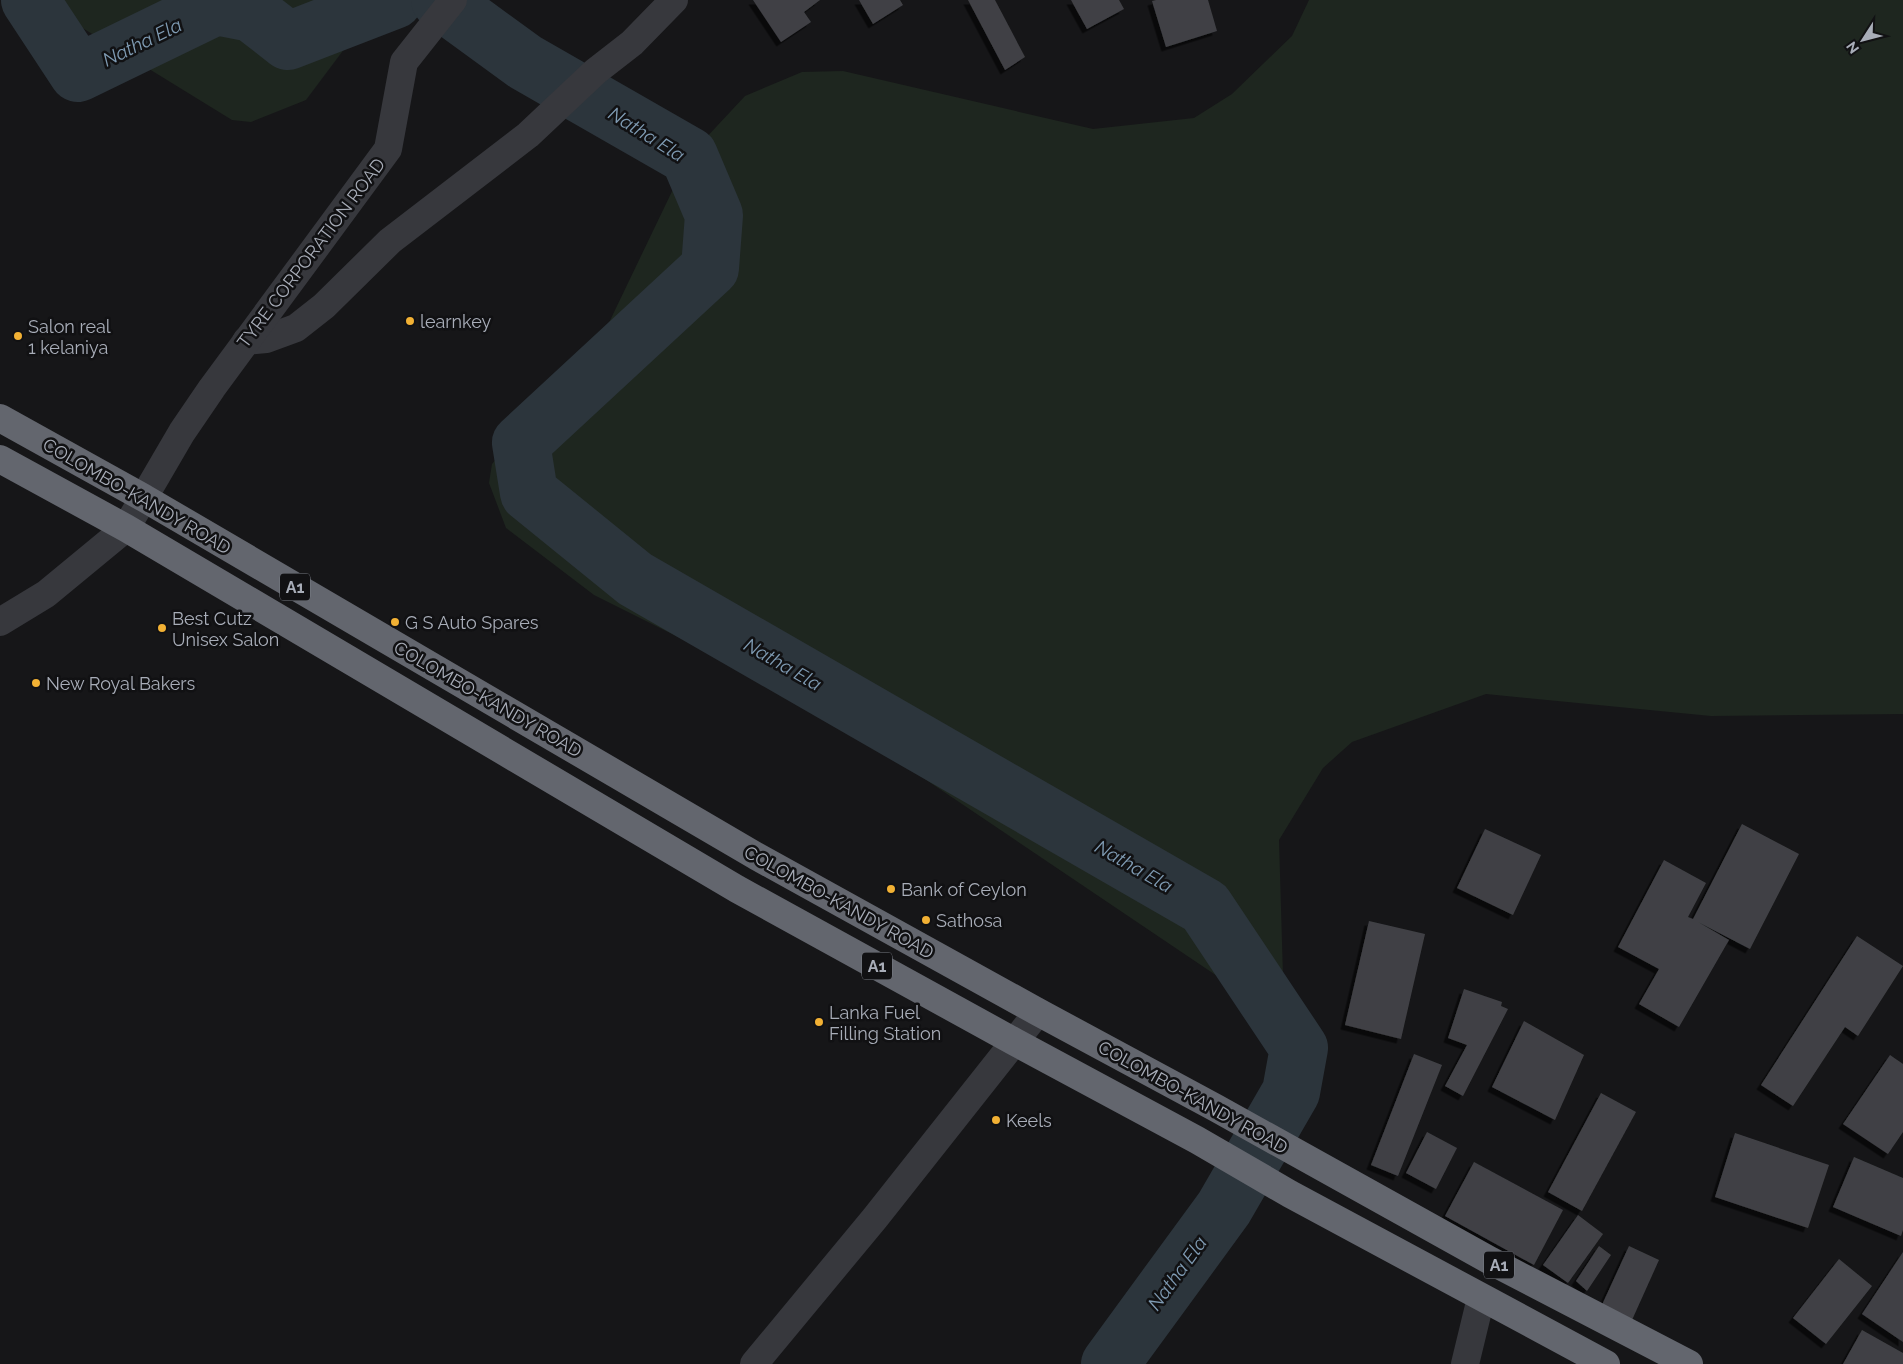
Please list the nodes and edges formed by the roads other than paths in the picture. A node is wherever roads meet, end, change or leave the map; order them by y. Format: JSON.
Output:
{"nodes":[{"id":1,"x":453,"y":0,"type":"edge"},
{"id":2,"x":674,"y":0,"type":"edge"},
{"id":3,"x":246,"y":342,"type":"junction"},
{"id":4,"x":0,"y":418,"type":"edge"},
{"id":5,"x":0,"y":459,"type":"edge"},
{"id":6,"x":144,"y":498,"type":"junction"},
{"id":7,"x":126,"y":528,"type":"junction"},
{"id":8,"x":0,"y":622,"type":"edge"},
{"id":9,"x":1038,"y":1012,"type":"junction"},
{"id":10,"x":1015,"y":1042,"type":"junction"},
{"id":11,"x":1491,"y":1261,"type":"junction"},
{"id":12,"x":1481,"y":1298,"type":"junction"},
{"id":13,"x":754,"y":1364,"type":"edge"},
{"id":14,"x":1465,"y":1364,"type":"edge"},
{"id":15,"x":1606,"y":1364,"type":"edge"},
{"id":16,"x":1689,"y":1364,"type":"edge"}],
"edges":[{"from":1,"to":3,"type":"street","name":"TYRE CORPORATION ROAD"},
{"from":2,"to":3,"type":"street"},
{"from":3,"to":6,"type":"street","name":"TYRE CORPORATION ROAD"},
{"from":4,"to":6,"type":"highway","name":"COLOMBO-KANDY ROAD","number":"A1"},
{"from":5,"to":7,"type":"highway","name":"COLOMBO-KANDY ROAD","number":"A1"},
{"from":6,"to":7,"type":"street","name":"TYRE CORPORATION ROAD"},
{"from":6,"to":9,"type":"highway","name":"COLOMBO-KANDY ROAD","number":"A1"},
{"from":7,"to":8,"type":"street","name":"TYRE CORPORATION ROAD"},
{"from":7,"to":10,"type":"highway","name":"COLOMBO-KANDY ROAD","number":"A1"},
{"from":9,"to":10,"type":"street"},
{"from":9,"to":11,"type":"highway","name":"COLOMBO-KANDY ROAD","number":"A1"},
{"from":10,"to":12,"type":"highway","name":"COLOMBO-KANDY ROAD","number":"A1"},
{"from":10,"to":13,"type":"street"},
{"from":11,"to":12,"type":"highway"},
{"from":11,"to":16,"type":"highway","name":"COLOMBO-KANDY ROAD","number":"A1"},
{"from":12,"to":14,"type":"street"},
{"from":12,"to":15,"type":"highway","name":"COLOMBO-KANDY ROAD","number":"A1"}]}
